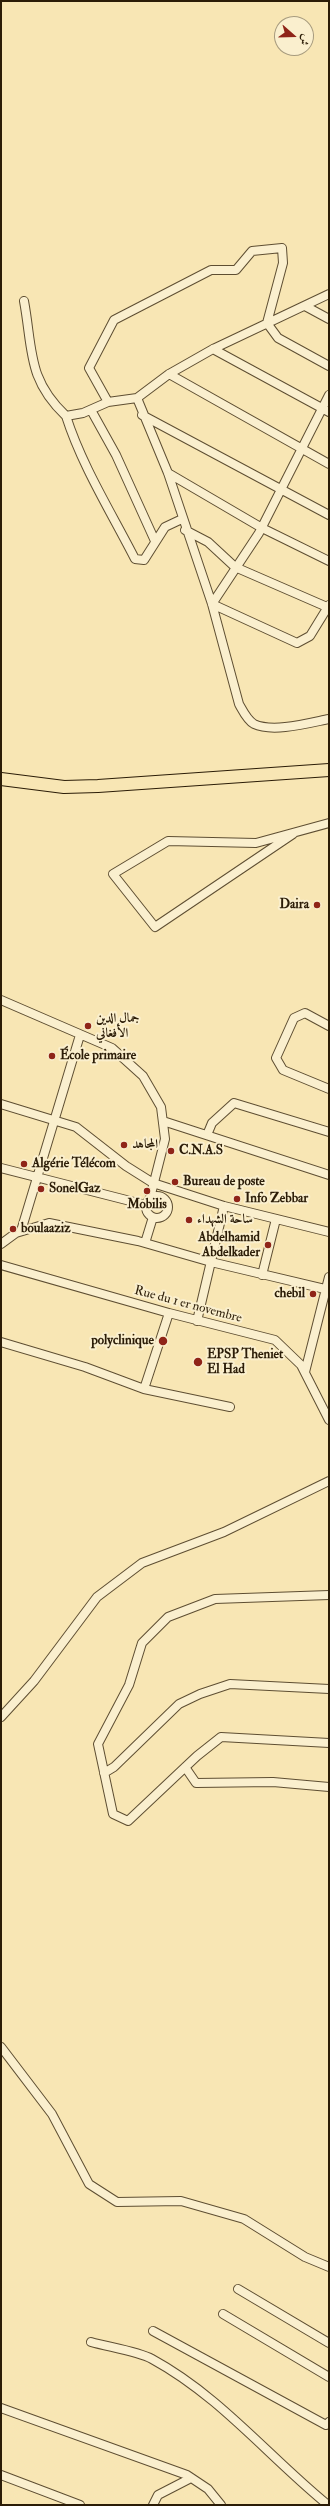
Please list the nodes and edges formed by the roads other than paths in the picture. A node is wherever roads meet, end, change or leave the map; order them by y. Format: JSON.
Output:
{"nodes":[{"id":1,"x":329,"y":294,"type":"edge"},
{"id":2,"x":24,"y":301,"type":"dead end"},
{"id":3,"x":306,"y":306,"type":"junction"},
{"id":4,"x":329,"y":320,"type":"edge"},
{"id":5,"x":268,"y":323,"type":"junction"},
{"id":6,"x":213,"y":349,"type":"junction"},
{"id":7,"x":329,"y":366,"type":"edge"},
{"id":8,"x":169,"y":374,"type":"junction"},
{"id":9,"x":329,"y":395,"type":"edge"},
{"id":10,"x":137,"y":398,"type":"junction"},
{"id":11,"x":108,"y":402,"type":"junction"},
{"id":12,"x":91,"y":410,"type":"junction"},
{"id":13,"x":326,"y":410,"type":"edge"},
{"id":14,"x":142,"y":415,"type":"junction"},
{"id":15,"x":66,"y":416,"type":"junction"},
{"id":16,"x":302,"y":450,"type":"junction"},
{"id":17,"x":329,"y":464,"type":"edge"},
{"id":18,"x":168,"y":473,"type":"junction"},
{"id":19,"x":281,"y":490,"type":"junction"},
{"id":20,"x":329,"y":515,"type":"edge"},
{"id":21,"x":182,"y":519,"type":"junction"},
{"id":22,"x":262,"y":528,"type":"junction"},
{"id":23,"x":185,"y":530,"type":"junction"},
{"id":24,"x":156,"y":541,"type":"junction"},
{"id":25,"x":329,"y":561,"type":"edge"},
{"id":26,"x":235,"y":567,"type":"junction"},
{"id":27,"x":212,"y":604,"type":"junction"},
{"id":28,"x":328,"y":606,"type":"edge"},
{"id":29,"x":329,"y":719,"type":"edge"},
{"id":30,"x":329,"y":770,"type":"edge"},
{"id":31,"x":1,"y":779,"type":"edge"},
{"id":32,"x":329,"y":823,"type":"edge"},
{"id":33,"x":294,"y":834,"type":"junction"},
{"id":34,"x":1,"y":1000,"type":"edge"},
{"id":35,"x":329,"y":1026,"type":"edge"},
{"id":36,"x":80,"y":1035,"type":"junction"},
{"id":37,"x":329,"y":1089,"type":"edge"},
{"id":38,"x":1,"y":1104,"type":"edge"},
{"id":39,"x":55,"y":1120,"type":"junction"},
{"id":40,"x":163,"y":1121,"type":"junction"},
{"id":41,"x":329,"y":1132,"type":"edge"},
{"id":42,"x":207,"y":1135,"type":"junction"},
{"id":43,"x":1,"y":1168,"type":"edge"},
{"id":44,"x":329,"y":1175,"type":"edge"},
{"id":45,"x":37,"y":1178,"type":"junction"},
{"id":46,"x":153,"y":1183,"type":"junction"},
{"id":47,"x":148,"y":1201,"type":"junction"},
{"id":48,"x":224,"y":1206,"type":"junction"},
{"id":49,"x":153,"y":1217,"type":"junction"},
{"id":50,"x":276,"y":1219,"type":"junction"},
{"id":51,"x":21,"y":1231,"type":"junction"},
{"id":52,"x":329,"y":1232,"type":"edge"},
{"id":53,"x":145,"y":1243,"type":"junction"},
{"id":54,"x":1,"y":1244,"type":"edge"},
{"id":55,"x":211,"y":1262,"type":"junction"},
{"id":56,"x":1,"y":1265,"type":"edge"},
{"id":57,"x":262,"y":1275,"type":"junction"},
{"id":58,"x":329,"y":1277,"type":"edge"},
{"id":59,"x":328,"y":1289,"type":"edge"},
{"id":60,"x":169,"y":1313,"type":"junction"},
{"id":61,"x":197,"y":1321,"type":"junction"},
{"id":62,"x":1,"y":1342,"type":"edge"},
{"id":63,"x":305,"y":1372,"type":"junction"},
{"id":64,"x":144,"y":1389,"type":"junction"},
{"id":65,"x":230,"y":1407,"type":"dead end"},
{"id":66,"x":329,"y":1420,"type":"edge"},
{"id":67,"x":329,"y":1481,"type":"edge"},
{"id":68,"x":329,"y":1595,"type":"edge"},
{"id":69,"x":329,"y":1689,"type":"edge"},
{"id":70,"x":1,"y":1717,"type":"edge"},
{"id":71,"x":329,"y":1743,"type":"edge"},
{"id":72,"x":185,"y":1767,"type":"junction"},
{"id":73,"x":104,"y":1773,"type":"junction"},
{"id":74,"x":329,"y":1787,"type":"edge"},
{"id":75,"x":1,"y":2047,"type":"edge"},
{"id":76,"x":329,"y":2267,"type":"edge"},
{"id":77,"x":238,"y":2289,"type":"dead end"},
{"id":78,"x":223,"y":2314,"type":"dead end"},
{"id":79,"x":153,"y":2331,"type":"dead end"},
{"id":80,"x":90,"y":2342,"type":"dead end"},
{"id":81,"x":329,"y":2343,"type":"edge"},
{"id":82,"x":329,"y":2377,"type":"edge"},
{"id":83,"x":1,"y":2408,"type":"edge"},
{"id":84,"x":329,"y":2422,"type":"edge"},
{"id":85,"x":1,"y":2475,"type":"edge"},
{"id":86,"x":191,"y":2478,"type":"junction"},
{"id":87,"x":80,"y":2505,"type":"edge"},
{"id":88,"x":153,"y":2505,"type":"edge"},
{"id":89,"x":221,"y":2505,"type":"edge"},
{"id":90,"x":328,"y":2505,"type":"edge"}],
"edges":[{"from":1,"to":3,"type":"street"},
{"from":2,"to":15,"type":"street"},
{"from":3,"to":4,"type":"street"},
{"from":3,"to":5,"type":"street"},
{"from":5,"to":6,"type":"street"},
{"from":5,"to":7,"type":"street"},
{"from":5,"to":11,"type":"street"},
{"from":6,"to":8,"type":"street"},
{"from":6,"to":13,"type":"street"},
{"from":8,"to":10,"type":"street"},
{"from":8,"to":16,"type":"street"},
{"from":9,"to":13,"type":"street"},
{"from":10,"to":11,"type":"street"},
{"from":10,"to":14,"type":"street"},
{"from":11,"to":12,"type":"street"},
{"from":12,"to":15,"type":"street"},
{"from":12,"to":24,"type":"street"},
{"from":13,"to":16,"type":"street"},
{"from":14,"to":18,"type":"street"},
{"from":14,"to":19,"type":"street"},
{"from":15,"to":24,"type":"street"},
{"from":16,"to":17,"type":"street"},
{"from":16,"to":19,"type":"street"},
{"from":18,"to":21,"type":"street"},
{"from":18,"to":22,"type":"street"},
{"from":19,"to":20,"type":"street"},
{"from":19,"to":22,"type":"street"},
{"from":21,"to":23,"type":"street"},
{"from":21,"to":24,"type":"street"},
{"from":22,"to":25,"type":"street"},
{"from":22,"to":26,"type":"street"},
{"from":23,"to":26,"type":"street"},
{"from":23,"to":27,"type":"street"},
{"from":26,"to":27,"type":"street"},
{"from":26,"to":28,"type":"street"},
{"from":27,"to":28,"type":"street"},
{"from":27,"to":29,"type":"street"},
{"from":30,"to":31,"type":"main road"},
{"from":32,"to":33,"type":"street"},
{"from":33,"to":33,"type":"street"},
{"from":34,"to":36,"type":"street"},
{"from":35,"to":37,"type":"street"},
{"from":36,"to":39,"type":"street"},
{"from":36,"to":40,"type":"street"},
{"from":38,"to":39,"type":"street"},
{"from":39,"to":45,"type":"street"},
{"from":39,"to":46,"type":"street"},
{"from":40,"to":42,"type":"street"},
{"from":40,"to":46,"type":"street"},
{"from":41,"to":42,"type":"street"},
{"from":42,"to":44,"type":"street"},
{"from":43,"to":45,"type":"street"},
{"from":45,"to":47,"type":"street"},
{"from":45,"to":51,"type":"street"},
{"from":46,"to":47,"type":"street"},
{"from":46,"to":48,"type":"street"},
{"from":47,"to":49,"type":"street"},
{"from":47,"to":49,"type":"street"},
{"from":48,"to":50,"type":"street"},
{"from":48,"to":55,"type":"street"},
{"from":49,"to":53,"type":"street"},
{"from":50,"to":52,"type":"street"},
{"from":50,"to":57,"type":"street"},
{"from":51,"to":53,"type":"street"},
{"from":51,"to":54,"type":"street"},
{"from":53,"to":55,"type":"street"},
{"from":55,"to":57,"type":"street"},
{"from":55,"to":61,"type":"street"},
{"from":56,"to":60,"type":"street","name":"Rue du 1 er novembre"},
{"from":57,"to":59,"type":"street"},
{"from":58,"to":59,"type":"street"},
{"from":59,"to":63,"type":"street"},
{"from":60,"to":61,"type":"street","name":"Rue du 1 er novembre"},
{"from":60,"to":64,"type":"street"},
{"from":61,"to":63,"type":"street","name":"Rue du 1 er novembre"},
{"from":62,"to":64,"type":"street"},
{"from":63,"to":66,"type":"street","name":"Rue du 1 er novembre"},
{"from":64,"to":65,"type":"street"},
{"from":67,"to":70,"type":"street"},
{"from":68,"to":73,"type":"street"},
{"from":69,"to":73,"type":"street"},
{"from":71,"to":72,"type":"street"},
{"from":72,"to":73,"type":"street"},
{"from":72,"to":74,"type":"street"},
{"from":75,"to":76,"type":"street"},
{"from":77,"to":81,"type":"street"},
{"from":78,"to":82,"type":"street"},
{"from":79,"to":84,"type":"street"},
{"from":80,"to":90,"type":"street"},
{"from":83,"to":86,"type":"street"},
{"from":85,"to":87,"type":"street"},
{"from":86,"to":88,"type":"street"},
{"from":86,"to":89,"type":"street"}]}
